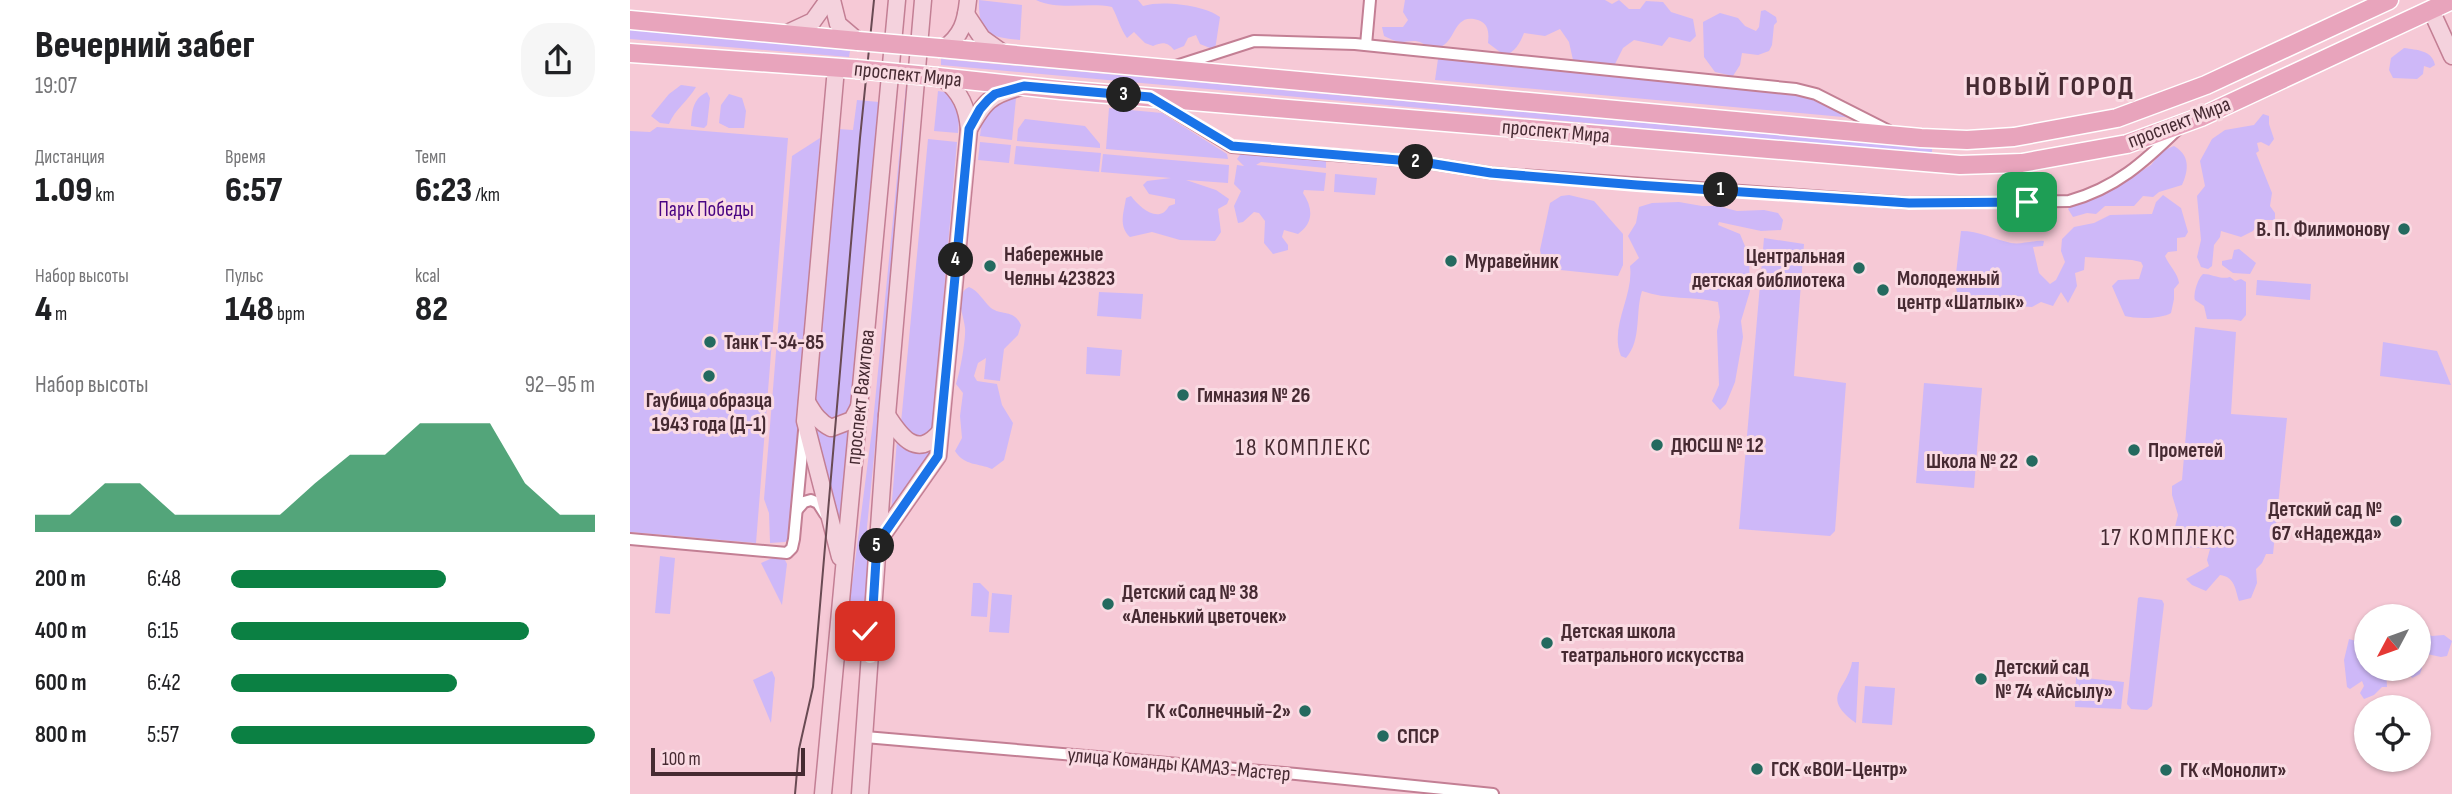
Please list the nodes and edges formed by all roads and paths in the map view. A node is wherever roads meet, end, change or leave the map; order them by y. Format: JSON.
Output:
{"nodes":[{"id":1,"x":830,"y":0,"type":"edge"},
{"id":2,"x":897,"y":0,"type":"edge"},
{"id":3,"x":923,"y":0,"type":"edge"},
{"id":4,"x":1370,"y":0,"type":"edge"},
{"id":5,"x":2389,"y":0,"type":"edge"},
{"id":6,"x":2452,"y":0,"type":"edge"},
{"id":7,"x":2374,"y":5,"type":"edge"},
{"id":8,"x":967,"y":7,"type":"edge"},
{"id":9,"x":2431,"y":10,"type":"junction"},
{"id":10,"x":630,"y":13,"type":"edge"},
{"id":11,"x":630,"y":20,"type":"edge"},
{"id":12,"x":650,"y":21,"type":"junction"},
{"id":13,"x":785,"y":35,"type":"junction"},
{"id":14,"x":858,"y":41,"type":"junction"},
{"id":15,"x":1366,"y":45,"type":"junction"},
{"id":16,"x":942,"y":48,"type":"junction"},
{"id":17,"x":630,"y":53,"type":"edge"},
{"id":18,"x":1003,"y":53,"type":"junction"},
{"id":19,"x":2452,"y":56,"type":"edge"},
{"id":20,"x":836,"y":68,"type":"junction"},
{"id":21,"x":1155,"y":68,"type":"junction"},
{"id":22,"x":941,"y":77,"type":"junction"},
{"id":23,"x":1024,"y":86,"type":"junction"},
{"id":24,"x":1150,"y":97,"type":"junction"},
{"id":25,"x":2181,"y":125,"type":"junction"},
{"id":26,"x":969,"y":129,"type":"junction"},
{"id":27,"x":1898,"y":135,"type":"junction"},
{"id":28,"x":807,"y":402,"type":"junction"},
{"id":29,"x":859,"y":407,"type":"junction"},
{"id":30,"x":887,"y":415,"type":"junction"},
{"id":31,"x":805,"y":421,"type":"junction"},
{"id":32,"x":940,"y":432,"type":"junction"},
{"id":33,"x":797,"y":510,"type":"junction"},
{"id":34,"x":831,"y":524,"type":"junction"},
{"id":35,"x":630,"y":539,"type":"edge"},
{"id":36,"x":877,"y":544,"type":"junction"},
{"id":37,"x":843,"y":570,"type":"junction"},
{"id":38,"x":835,"y":650,"type":"junction"},
{"id":39,"x":870,"y":656,"type":"junction"},
{"id":40,"x":865,"y":737,"type":"junction"},
{"id":41,"x":823,"y":794,"type":"edge"},
{"id":42,"x":860,"y":794,"type":"edge"},
{"id":43,"x":1493,"y":794,"type":"edge"}],
"edges":[{"from":1,"to":13,"type":"main road"},
{"from":1,"to":14,"type":"main road"},
{"from":2,"to":29,"type":"main road","name":"проспект Вахитова"},
{"from":3,"to":30,"type":"main road","name":"проспект Вахитова"},
{"from":4,"to":15,"type":"street"},
{"from":5,"to":7,"type":"main road","name":"проспект Мира"},
{"from":6,"to":9,"type":"main road","name":"проспект Мира"},
{"from":7,"to":27,"type":"main road","name":"проспект Мира"},
{"from":8,"to":16,"type":"main road"},
{"from":8,"to":18,"type":"main road"},
{"from":9,"to":19,"type":"main road"},
{"from":9,"to":25,"type":"main road","name":"проспект Мира"},
{"from":10,"to":12,"type":"street"},
{"from":11,"to":12,"type":"main road","name":"проспект Мира"},
{"from":12,"to":13,"type":"main road","name":"проспект Мира"},
{"from":13,"to":14,"type":"main road","name":"проспект Мира"},
{"from":14,"to":16,"type":"main road","name":"проспект Мира","bridge":true},
{"from":15,"to":21,"type":"street"},
{"from":15,"to":27,"type":"street"},
{"from":16,"to":18,"type":"main road","name":"проспект Мира"},
{"from":17,"to":20,"type":"main road","name":"проспект Мира"},
{"from":18,"to":21,"type":"main road","name":"проспект Мира"},
{"from":20,"to":22,"type":"main road","name":"проспект Мира","bridge":true},
{"from":20,"to":28,"type":"main road"},
{"from":21,"to":27,"type":"main road","name":"проспект Мира"},
{"from":22,"to":23,"type":"main road","name":"проспект Мира"},
{"from":22,"to":26,"type":"main road"},
{"from":23,"to":24,"type":"main road","name":"проспект Мира"},
{"from":23,"to":26,"type":"main road"},
{"from":24,"to":25,"type":"main road","name":"проспект Мира"},
{"from":24,"to":25,"type":"street"},
{"from":26,"to":32,"type":"main road"},
{"from":28,"to":29,"type":"main road"},
{"from":28,"to":31,"type":"main road"},
{"from":29,"to":37,"type":"main road","name":"проспект Вахитова"},
{"from":30,"to":32,"type":"main road"},
{"from":30,"to":36,"type":"main road","name":"проспект Вахитова"},
{"from":31,"to":33,"type":"street"},
{"from":31,"to":34,"type":"main road"},
{"from":32,"to":36,"type":"main road"},
{"from":33,"to":34,"type":"street"},
{"from":33,"to":35,"type":"street"},
{"from":34,"to":37,"type":"main road"},
{"from":36,"to":39,"type":"main road","name":"проспект Вахитова"},
{"from":37,"to":38,"type":"main road","name":"проспект Вахитова"},
{"from":38,"to":39,"type":"main road"},
{"from":38,"to":41,"type":"main road","name":"проспект Вахитова"},
{"from":39,"to":40,"type":"main road","name":"проспект Вахитова"},
{"from":40,"to":42,"type":"main road","name":"проспект Вахитова"},
{"from":40,"to":43,"type":"street","name":"улица Команды КАМАЗ-Мастер"}]}
